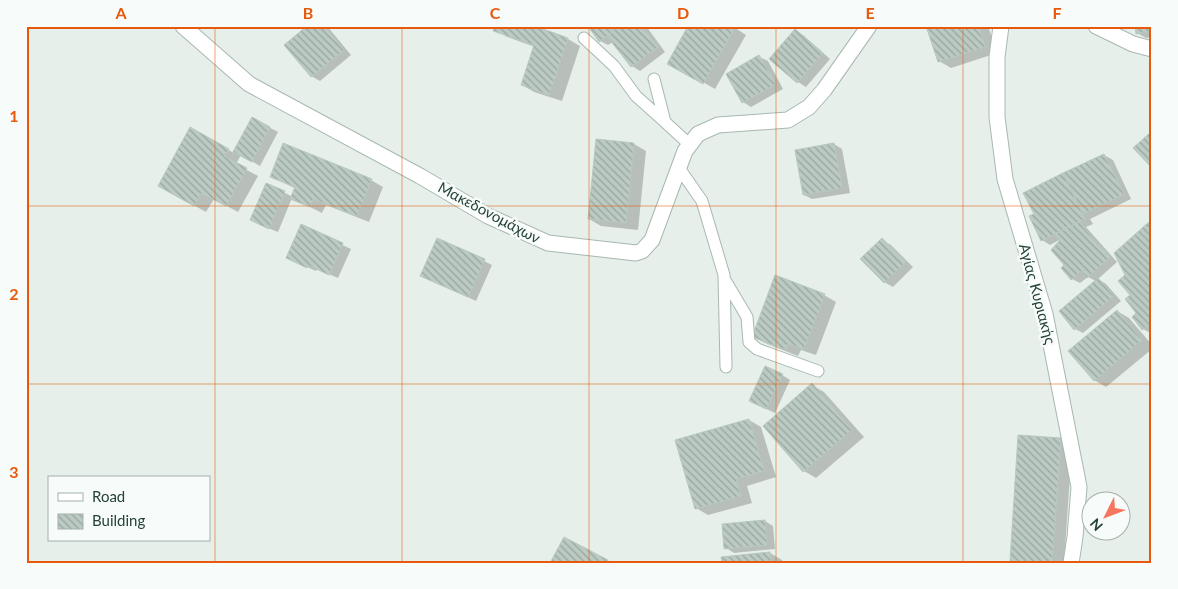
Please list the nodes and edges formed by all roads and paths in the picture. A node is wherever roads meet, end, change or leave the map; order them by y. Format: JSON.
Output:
{"nodes":[{"id":1,"x":183,"y":26,"type":"edge"},
{"id":2,"x":869,"y":26,"type":"edge"},
{"id":3,"x":1001,"y":26,"type":"edge"},
{"id":4,"x":1096,"y":26,"type":"edge"},
{"id":5,"x":584,"y":38,"type":"dead end"},
{"id":6,"x":1152,"y":49,"type":"edge"},
{"id":7,"x":654,"y":79,"type":"dead end"},
{"id":8,"x":665,"y":122,"type":"junction"},
{"id":9,"x":690,"y":145,"type":"junction"},
{"id":10,"x":679,"y":168,"type":"junction"},
{"id":11,"x":724,"y":279,"type":"junction"},
{"id":12,"x":726,"y":367,"type":"dead end"},
{"id":13,"x":818,"y":371,"type":"dead end"},
{"id":14,"x":1071,"y":563,"type":"edge"}],
"edges":[{"from":1,"to":10,"type":"street","name":"Μακεδονομάχων"},
{"from":2,"to":9,"type":"street","name":"Μακεδονομάχων"},
{"from":3,"to":14,"type":"street","name":"Αγίας Κυριακής"},
{"from":4,"to":6,"type":"street"},
{"from":5,"to":8,"type":"lane"},
{"from":7,"to":8,"type":"lane"},
{"from":8,"to":9,"type":"lane"},
{"from":9,"to":10,"type":"street","name":"Μακεδονομάχων"},
{"from":10,"to":11,"type":"lane"},
{"from":11,"to":12,"type":"lane"},
{"from":11,"to":13,"type":"lane"}]}
